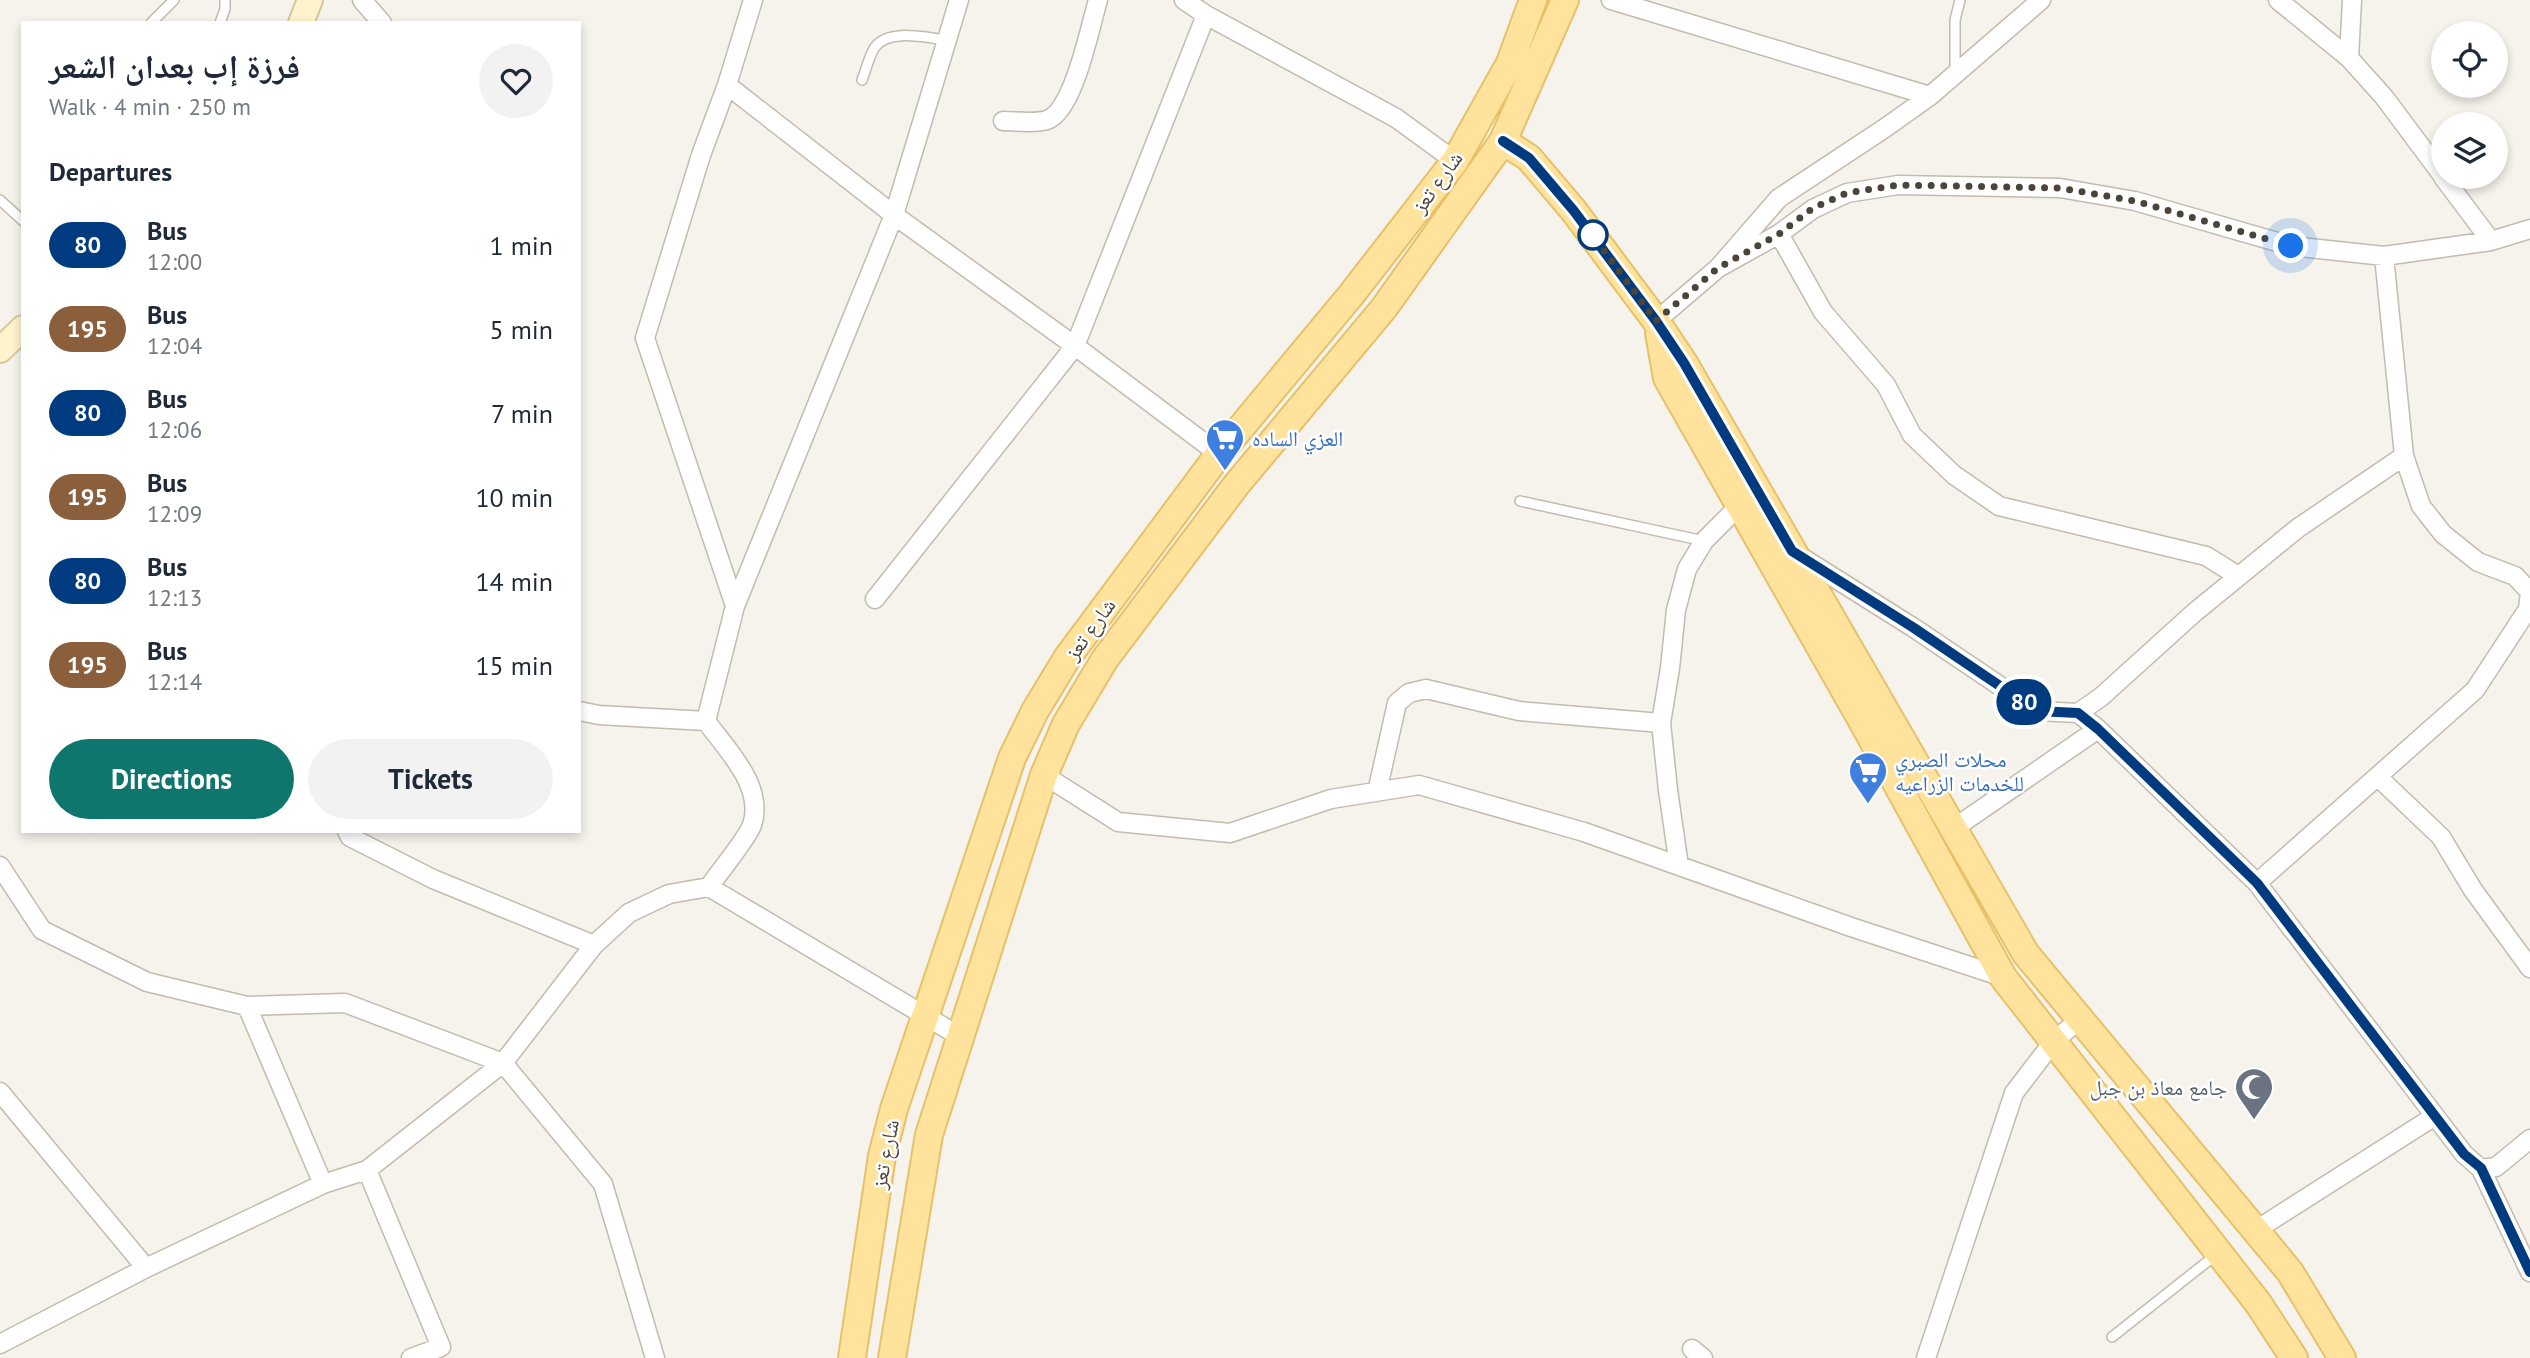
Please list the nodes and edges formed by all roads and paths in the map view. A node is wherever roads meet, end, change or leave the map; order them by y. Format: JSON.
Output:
{"nodes":[{"id":1,"x":174,"y":0,"type":"edge"},
{"id":2,"x":225,"y":0,"type":"edge"},
{"id":3,"x":310,"y":0,"type":"edge"},
{"id":4,"x":362,"y":0,"type":"edge"},
{"id":5,"x":753,"y":0,"type":"edge"},
{"id":6,"x":959,"y":0,"type":"edge"},
{"id":7,"x":1098,"y":0,"type":"edge"},
{"id":8,"x":1184,"y":0,"type":"edge"},
{"id":9,"x":1533,"y":0,"type":"edge"},
{"id":10,"x":1564,"y":0,"type":"edge"},
{"id":11,"x":1611,"y":0,"type":"edge"},
{"id":12,"x":1960,"y":0,"type":"edge"},
{"id":13,"x":2041,"y":0,"type":"edge"},
{"id":14,"x":2278,"y":0,"type":"edge"},
{"id":15,"x":2352,"y":0,"type":"edge"},
{"id":16,"x":1206,"y":15,"type":"junction"},
{"id":17,"x":153,"y":21,"type":"edge"},
{"id":18,"x":220,"y":21,"type":"edge"},
{"id":19,"x":302,"y":21,"type":"edge"},
{"id":20,"x":380,"y":21,"type":"edge"},
{"id":21,"x":947,"y":40,"type":"junction"},
{"id":22,"x":2348,"y":58,"type":"junction"},
{"id":23,"x":1955,"y":76,"type":"junction"},
{"id":24,"x":862,"y":80,"type":"dead end"},
{"id":25,"x":727,"y":85,"type":"junction"},
{"id":26,"x":1930,"y":96,"type":"junction"},
{"id":27,"x":1003,"y":121,"type":"dead end"},
{"id":28,"x":1503,"y":141,"type":"junction"},
{"id":29,"x":1455,"y":161,"type":"junction"},
{"id":30,"x":2431,"y":161,"type":"edge"},
{"id":31,"x":2452,"y":189,"type":"edge"},
{"id":32,"x":0,"y":200,"type":"edge"},
{"id":33,"x":894,"y":215,"type":"junction"},
{"id":34,"x":21,"y":219,"type":"edge"},
{"id":35,"x":2530,"y":229,"type":"edge"},
{"id":36,"x":1779,"y":234,"type":"junction"},
{"id":37,"x":2491,"y":241,"type":"junction"},
{"id":38,"x":2384,"y":256,"type":"junction"},
{"id":39,"x":1718,"y":268,"type":"junction"},
{"id":40,"x":1656,"y":321,"type":"junction"},
{"id":41,"x":21,"y":330,"type":"edge"},
{"id":42,"x":1075,"y":346,"type":"junction"},
{"id":43,"x":0,"y":350,"type":"edge"},
{"id":44,"x":1219,"y":454,"type":"junction"},
{"id":45,"x":2404,"y":456,"type":"junction"},
{"id":46,"x":1520,"y":501,"type":"dead end"},
{"id":47,"x":1740,"y":505,"type":"junction"},
{"id":48,"x":1704,"y":541,"type":"junction"},
{"id":49,"x":1792,"y":551,"type":"junction"},
{"id":50,"x":2238,"y":576,"type":"junction"},
{"id":51,"x":2530,"y":592,"type":"edge"},
{"id":52,"x":875,"y":599,"type":"dead end"},
{"id":53,"x":735,"y":606,"type":"junction"},
{"id":54,"x":581,"y":711,"type":"edge"},
{"id":55,"x":2078,"y":713,"type":"junction"},
{"id":56,"x":706,"y":721,"type":"junction"},
{"id":57,"x":1661,"y":723,"type":"junction"},
{"id":58,"x":2098,"y":729,"type":"junction"},
{"id":59,"x":1044,"y":775,"type":"junction"},
{"id":60,"x":2378,"y":777,"type":"junction"},
{"id":61,"x":1377,"y":792,"type":"junction"},
{"id":62,"x":1953,"y":829,"type":"junction"},
{"id":63,"x":348,"y":833,"type":"edge"},
{"id":64,"x":0,"y":866,"type":"edge"},
{"id":65,"x":1679,"y":866,"type":"junction"},
{"id":66,"x":2257,"y":883,"type":"junction"},
{"id":67,"x":709,"y":887,"type":"junction"},
{"id":68,"x":594,"y":945,"type":"junction"},
{"id":69,"x":2530,"y":968,"type":"edge"},
{"id":70,"x":2003,"y":977,"type":"junction"},
{"id":71,"x":247,"y":1006,"type":"junction"},
{"id":72,"x":927,"y":1016,"type":"junction"},
{"id":73,"x":2080,"y":1019,"type":"junction"},
{"id":74,"x":959,"y":1036,"type":"junction"},
{"id":75,"x":2053,"y":1042,"type":"junction"},
{"id":76,"x":503,"y":1063,"type":"junction"},
{"id":77,"x":0,"y":1092,"type":"edge"},
{"id":78,"x":2435,"y":1116,"type":"junction"},
{"id":79,"x":2530,"y":1139,"type":"edge"},
{"id":80,"x":2481,"y":1168,"type":"junction"},
{"id":81,"x":367,"y":1170,"type":"junction"},
{"id":82,"x":323,"y":1184,"type":"junction"},
{"id":83,"x":2256,"y":1230,"type":"junction"},
{"id":84,"x":2219,"y":1252,"type":"junction"},
{"id":85,"x":146,"y":1268,"type":"junction"},
{"id":86,"x":2530,"y":1272,"type":"edge"},
{"id":87,"x":2112,"y":1337,"type":"dead end"},
{"id":88,"x":0,"y":1344,"type":"edge"},
{"id":89,"x":441,"y":1353,"type":"edge"},
{"id":90,"x":411,"y":1358,"type":"edge"},
{"id":91,"x":655,"y":1358,"type":"edge"},
{"id":92,"x":852,"y":1358,"type":"edge"},
{"id":93,"x":892,"y":1358,"type":"edge"},
{"id":94,"x":1926,"y":1358,"type":"edge"},
{"id":95,"x":2294,"y":1358,"type":"edge"},
{"id":96,"x":2342,"y":1358,"type":"edge"}],
"edges":[{"from":1,"to":17,"type":"lane"},
{"from":2,"to":18,"type":"lane"},
{"from":3,"to":19,"type":"main road"},
{"from":4,"to":20,"type":"street"},
{"from":5,"to":25,"type":"street"},
{"from":6,"to":21,"type":"street"},
{"from":7,"to":27,"type":"street"},
{"from":8,"to":16,"type":"street"},
{"from":9,"to":29,"type":"main road","name":"شارع تعز"},
{"from":10,"to":28,"type":"main road","name":"شارع تعز"},
{"from":11,"to":26,"type":"street"},
{"from":12,"to":23,"type":"lane"},
{"from":13,"to":23,"type":"street"},
{"from":14,"to":22,"type":"street"},
{"from":15,"to":22,"type":"street"},
{"from":16,"to":29,"type":"street"},
{"from":16,"to":42,"type":"street"},
{"from":21,"to":24,"type":"lane"},
{"from":21,"to":33,"type":"street"},
{"from":22,"to":30,"type":"street"},
{"from":23,"to":26,"type":"street"},
{"from":25,"to":33,"type":"street"},
{"from":25,"to":53,"type":"street"},
{"from":26,"to":39,"type":"street"},
{"from":28,"to":40,"type":"main road"},
{"from":28,"to":59,"type":"main road","name":"شارع تعز"},
{"from":29,"to":44,"type":"main road","name":"شارع تعز"},
{"from":31,"to":37,"type":"street"},
{"from":32,"to":34,"type":"lane"},
{"from":33,"to":42,"type":"street"},
{"from":33,"to":53,"type":"street"},
{"from":35,"to":37,"type":"street"},
{"from":36,"to":38,"type":"street"},
{"from":36,"to":39,"type":"street"},
{"from":36,"to":50,"type":"street"},
{"from":37,"to":38,"type":"street"},
{"from":38,"to":45,"type":"street"},
{"from":39,"to":40,"type":"street"},
{"from":40,"to":47,"type":"main road"},
{"from":40,"to":49,"type":"main road"},
{"from":41,"to":43,"type":"main road"},
{"from":42,"to":44,"type":"street"},
{"from":42,"to":52,"type":"street"},
{"from":44,"to":72,"type":"main road","name":"شارع تعز"},
{"from":45,"to":50,"type":"street"},
{"from":45,"to":51,"type":"street"},
{"from":46,"to":48,"type":"lane"},
{"from":47,"to":48,"type":"street"},
{"from":47,"to":70,"type":"main road"},
{"from":48,"to":57,"type":"street"},
{"from":49,"to":55,"type":"street"},
{"from":49,"to":62,"type":"main road"},
{"from":50,"to":55,"type":"street"},
{"from":51,"to":60,"type":"street"},
{"from":53,"to":56,"type":"street"},
{"from":54,"to":56,"type":"street"},
{"from":55,"to":58,"type":"street"},
{"from":56,"to":67,"type":"street"},
{"from":57,"to":61,"type":"street"},
{"from":57,"to":65,"type":"street"},
{"from":58,"to":62,"type":"street"},
{"from":58,"to":66,"type":"street"},
{"from":59,"to":61,"type":"street"},
{"from":59,"to":74,"type":"main road","name":"شارع تعز"},
{"from":60,"to":66,"type":"street"},
{"from":60,"to":69,"type":"street"},
{"from":61,"to":65,"type":"street"},
{"from":62,"to":73,"type":"main road"},
{"from":63,"to":68,"type":"street"},
{"from":64,"to":71,"type":"street"},
{"from":65,"to":70,"type":"street"},
{"from":66,"to":78,"type":"street"},
{"from":67,"to":68,"type":"street"},
{"from":67,"to":72,"type":"street"},
{"from":68,"to":76,"type":"street"},
{"from":70,"to":75,"type":"main road"},
{"from":71,"to":76,"type":"street"},
{"from":71,"to":82,"type":"street"},
{"from":72,"to":74,"type":"street"},
{"from":72,"to":92,"type":"main road","name":"شارع تعز"},
{"from":73,"to":75,"type":"street"},
{"from":73,"to":83,"type":"main road"},
{"from":74,"to":93,"type":"main road","name":"شارع تعز"},
{"from":75,"to":84,"type":"main road"},
{"from":75,"to":94,"type":"street"},
{"from":76,"to":81,"type":"street"},
{"from":76,"to":91,"type":"street"},
{"from":77,"to":85,"type":"street"},
{"from":78,"to":80,"type":"street"},
{"from":78,"to":83,"type":"street"},
{"from":79,"to":80,"type":"street"},
{"from":80,"to":86,"type":"street"},
{"from":81,"to":82,"type":"street"},
{"from":81,"to":89,"type":"street"},
{"from":82,"to":85,"type":"street"},
{"from":83,"to":96,"type":"main road"},
{"from":84,"to":87,"type":"lane"},
{"from":84,"to":95,"type":"main road"},
{"from":85,"to":88,"type":"street"},
{"from":89,"to":90,"type":"street"}]}
